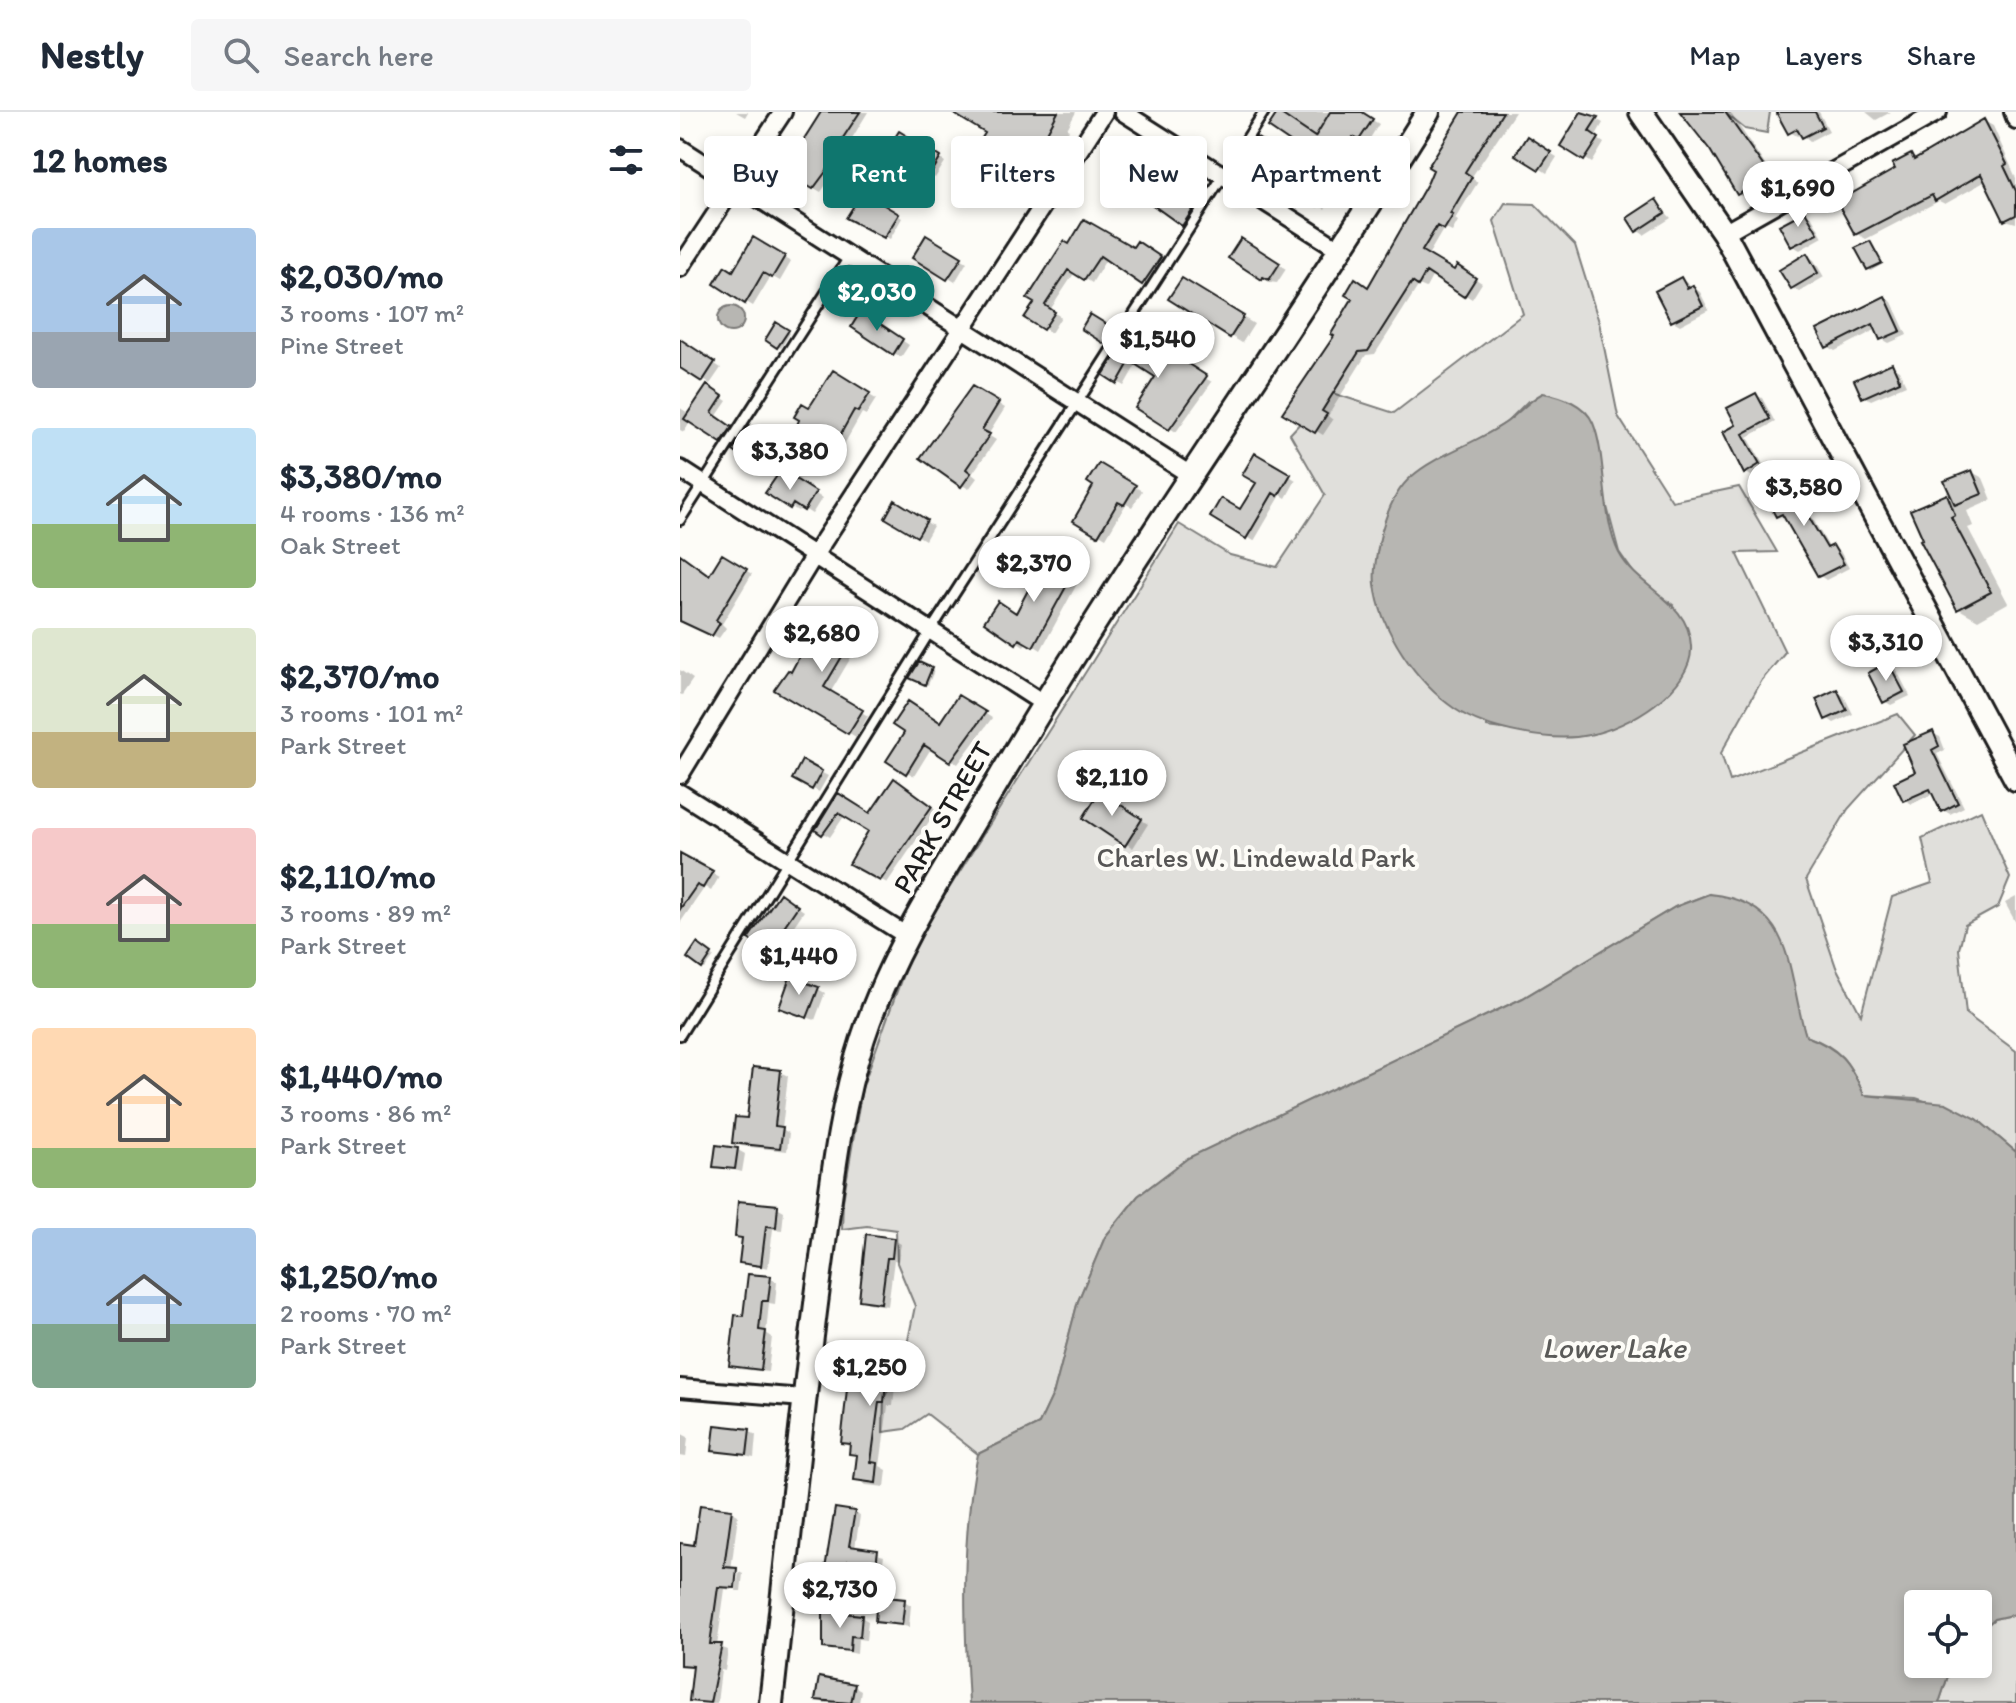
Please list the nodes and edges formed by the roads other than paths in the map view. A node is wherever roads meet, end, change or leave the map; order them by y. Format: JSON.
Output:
{"nodes":[{"id":1,"x":783,"y":112,"type":"edge"},
{"id":2,"x":1104,"y":112,"type":"edge"},
{"id":3,"x":1123,"y":112,"type":"edge"},
{"id":4,"x":1264,"y":112,"type":"edge"},
{"id":5,"x":1428,"y":112,"type":"edge"},
{"id":6,"x":1641,"y":112,"type":"edge"},
{"id":7,"x":1938,"y":112,"type":"edge"},
{"id":8,"x":2013,"y":112,"type":"edge"},
{"id":9,"x":2016,"y":120,"type":"edge"},
{"id":10,"x":767,"y":136,"type":"edge"},
{"id":11,"x":1248,"y":136,"type":"edge"},
{"id":12,"x":680,"y":148,"type":"edge"},
{"id":13,"x":704,"y":163,"type":"edge"},
{"id":14,"x":1223,"y":175,"type":"joint"},
{"id":15,"x":719,"y":208,"type":"edge"},
{"id":16,"x":774,"y":208,"type":"edge"},
{"id":17,"x":1275,"y":208,"type":"edge"},
{"id":18,"x":1724,"y":233,"type":"junction"},
{"id":19,"x":1342,"y":251,"type":"junction"},
{"id":20,"x":850,"y":256,"type":"junction"},
{"id":21,"x":680,"y":268,"type":"edge"},
{"id":22,"x":963,"y":328,"type":"junction"},
{"id":23,"x":1079,"y":403,"type":"junction"},
{"id":24,"x":680,"y":469,"type":"edge"},
{"id":25,"x":1192,"y":476,"type":"junction"},
{"id":26,"x":704,"y":484,"type":"junction"},
{"id":27,"x":680,"y":520,"type":"edge"},
{"id":28,"x":815,"y":554,"type":"junction"},
{"id":29,"x":931,"y":630,"type":"junction"},
{"id":30,"x":1043,"y":703,"type":"junction"},
{"id":31,"x":680,"y":775,"type":"edge"},
{"id":32,"x":2016,"y":778,"type":"edge"},
{"id":33,"x":680,"y":793,"type":"edge"},
{"id":34,"x":787,"y":860,"type":"junction"},
{"id":35,"x":907,"y":936,"type":"junction"},
{"id":36,"x":680,"y":1035,"type":"edge"},
{"id":37,"x":680,"y":1388,"type":"edge"},
{"id":38,"x":803,"y":1398,"type":"junction"},
{"id":39,"x":771,"y":1703,"type":"edge"}],
"edges":[{"from":1,"to":10,"type":"street"},
{"from":2,"to":22,"type":"street"},
{"from":3,"to":14,"type":"street"},
{"from":4,"to":11,"type":"lane"},
{"from":5,"to":19,"type":"street","name":"PARK STREET"},
{"from":6,"to":18,"type":"street"},
{"from":7,"to":18,"type":"street"},
{"from":8,"to":9,"type":"street"},
{"from":12,"to":13,"type":"street"},
{"from":14,"to":23,"type":"lane"},
{"from":15,"to":21,"type":"street"},
{"from":16,"to":20,"type":"street"},
{"from":17,"to":19,"type":"street"},
{"from":18,"to":32,"type":"street"},
{"from":19,"to":25,"type":"street","name":"PARK STREET"},
{"from":20,"to":22,"type":"street"},
{"from":20,"to":26,"type":"lane"},
{"from":22,"to":23,"type":"street"},
{"from":22,"to":28,"type":"street"},
{"from":23,"to":25,"type":"street"},
{"from":23,"to":29,"type":"lane"},
{"from":24,"to":26,"type":"street"},
{"from":25,"to":30,"type":"street","name":"PARK STREET"},
{"from":26,"to":27,"type":"lane"},
{"from":26,"to":28,"type":"street"},
{"from":28,"to":29,"type":"street"},
{"from":28,"to":31,"type":"street"},
{"from":29,"to":30,"type":"street"},
{"from":29,"to":34,"type":"lane"},
{"from":30,"to":35,"type":"street","name":"PARK STREET"},
{"from":33,"to":34,"type":"street"},
{"from":34,"to":35,"type":"street"},
{"from":34,"to":36,"type":"lane"},
{"from":35,"to":38,"type":"street","name":"PARK STREET"},
{"from":37,"to":38,"type":"street"},
{"from":38,"to":39,"type":"street","name":"PARK STREET"}]}
